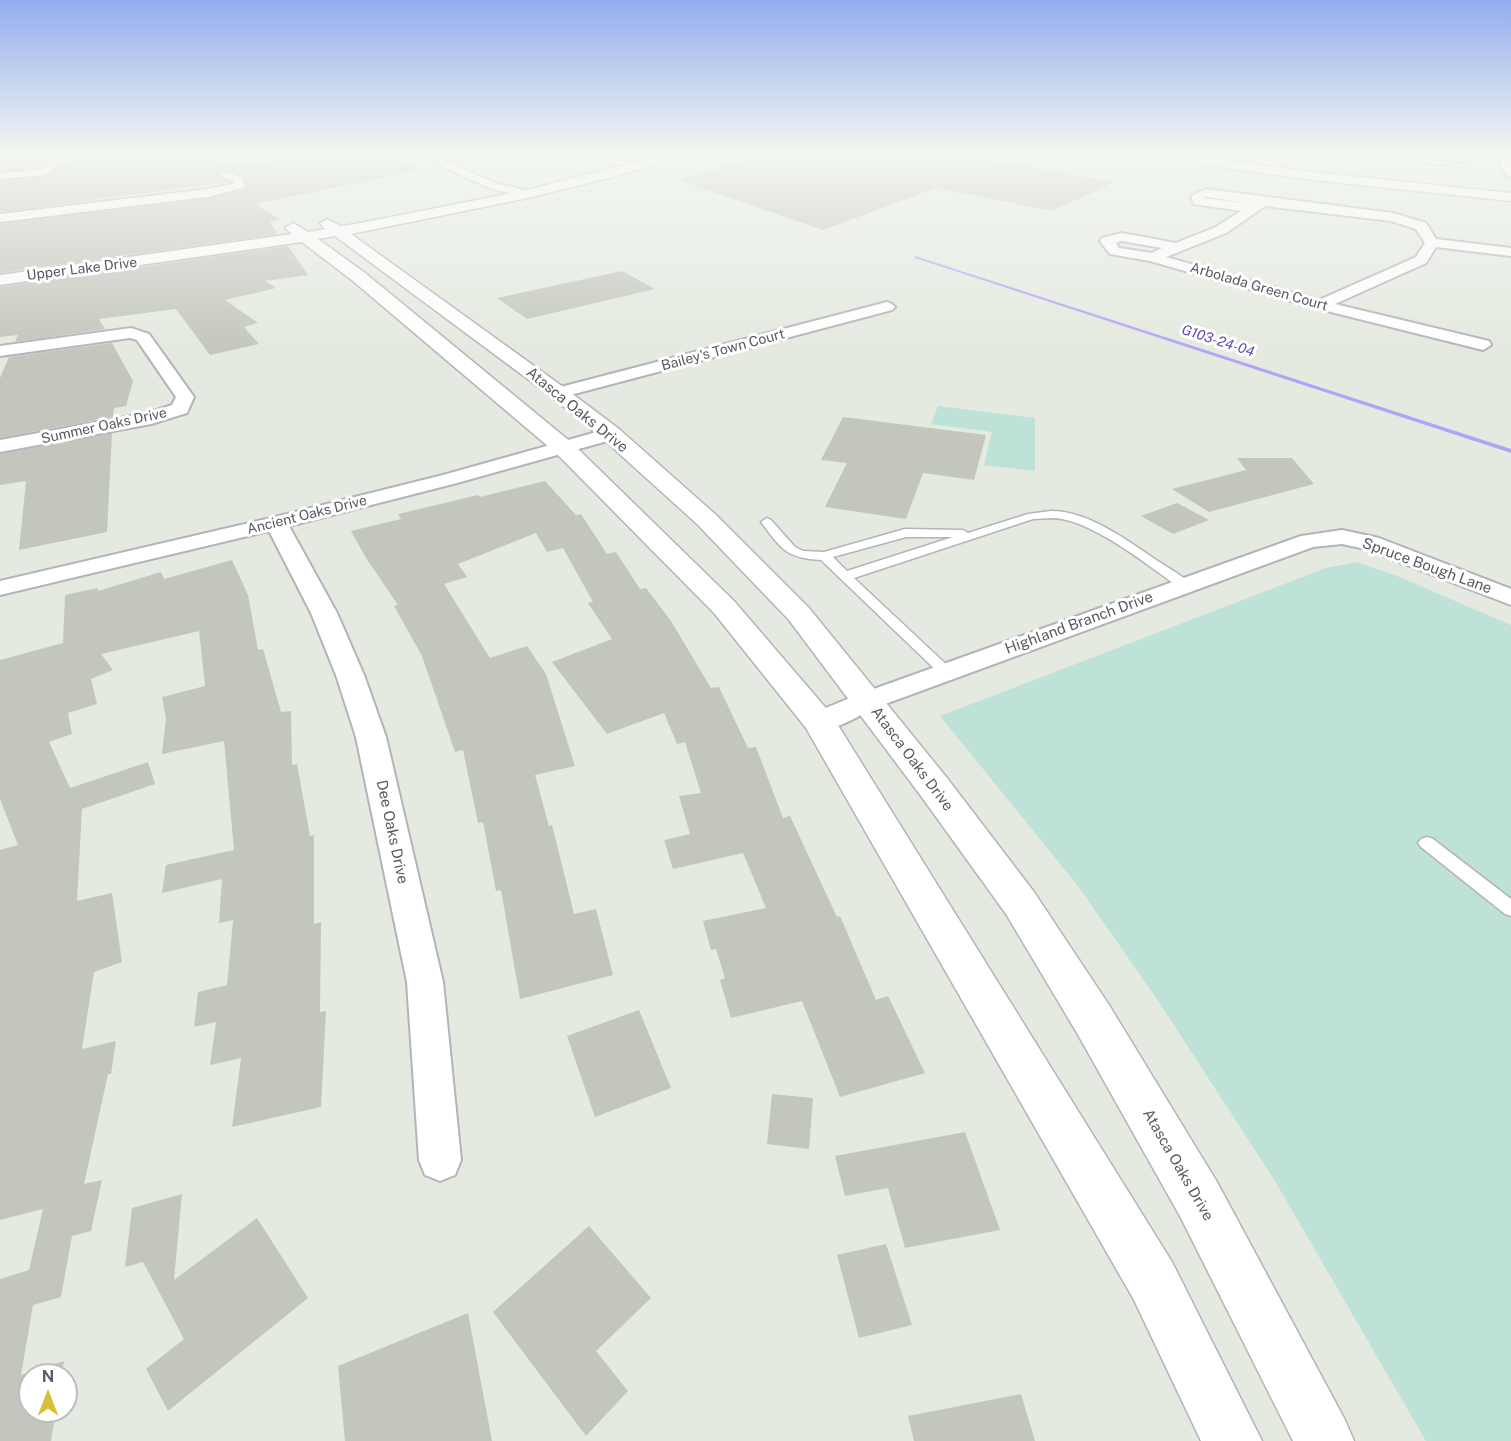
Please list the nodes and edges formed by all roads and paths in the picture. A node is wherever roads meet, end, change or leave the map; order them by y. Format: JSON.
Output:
{"nodes":[{"id":1,"x":365,"y":218,"type":"edge"},
{"id":2,"x":380,"y":218,"type":"edge"},
{"id":3,"x":1239,"y":218,"type":"edge"},
{"id":4,"x":1397,"y":218,"type":"edge"},
{"id":5,"x":316,"y":229,"type":"junction"},
{"id":6,"x":1432,"y":243,"type":"junction"},
{"id":7,"x":1176,"y":247,"type":"junction"},
{"id":8,"x":1511,"y":252,"type":"edge"},
{"id":9,"x":1152,"y":258,"type":"junction"},
{"id":10,"x":0,"y":269,"type":"edge"},
{"id":11,"x":0,"y":280,"type":"edge"},
{"id":12,"x":427,"y":296,"type":"junction"},
{"id":13,"x":391,"y":303,"type":"junction"},
{"id":14,"x":1320,"y":305,"type":"junction"},
{"id":15,"x":887,"y":307,"type":"dead end"},
{"id":16,"x":1483,"y":345,"type":"dead end"},
{"id":17,"x":0,"y":351,"type":"edge"},
{"id":18,"x":559,"y":393,"type":"junction"},
{"id":19,"x":611,"y":434,"type":"junction"},
{"id":20,"x":0,"y":446,"type":"edge"},
{"id":21,"x":564,"y":448,"type":"junction"},
{"id":22,"x":767,"y":522,"type":"dead end"},
{"id":23,"x":276,"y":523,"type":"junction"},
{"id":24,"x":975,"y":534,"type":"junction"},
{"id":25,"x":1342,"y":537,"type":"joint"},
{"id":26,"x":824,"y":556,"type":"junction"},
{"id":27,"x":846,"y":576,"type":"junction"},
{"id":28,"x":1185,"y":585,"type":"junction"},
{"id":29,"x":0,"y":588,"type":"edge"},
{"id":30,"x":1511,"y":598,"type":"edge"},
{"id":31,"x":946,"y":672,"type":"junction"},
{"id":32,"x":867,"y":701,"type":"junction"},
{"id":33,"x":819,"y":722,"type":"junction"},
{"id":34,"x":1427,"y":843,"type":"dead end"},
{"id":35,"x":1511,"y":909,"type":"edge"},
{"id":36,"x":440,"y":1160,"type":"dead end"},
{"id":37,"x":1232,"y":1441,"type":"edge"},
{"id":38,"x":1324,"y":1441,"type":"edge"}],
"edges":[{"from":1,"to":5,"type":"street","name":"Upper Lake Drive"},
{"from":2,"to":5,"type":"street","name":"Upper Lake Drive"},
{"from":3,"to":7,"type":"street"},
{"from":4,"to":6,"type":"street"},
{"from":5,"to":10,"type":"street","name":"Upper Lake Drive"},
{"from":5,"to":11,"type":"street","name":"Upper Lake Drive"},
{"from":5,"to":12,"type":"street","name":"Atasca Oaks Drive"},
{"from":5,"to":13,"type":"street"},
{"from":6,"to":8,"type":"street"},
{"from":6,"to":14,"type":"street"},
{"from":7,"to":9,"type":"street"},
{"from":7,"to":9,"type":"street","name":"Arbolada Green Court"},
{"from":9,"to":14,"type":"street","name":"Arbolada Green Court"},
{"from":12,"to":13,"type":"street"},
{"from":12,"to":18,"type":"street","name":"Atasca Oaks Drive"},
{"from":13,"to":21,"type":"street"},
{"from":14,"to":16,"type":"street","name":"Arbolada Green Court"},
{"from":15,"to":18,"type":"street","name":"Bailey's Town Court"},
{"from":17,"to":20,"type":"street","name":"Summer Oaks Drive"},
{"from":18,"to":19,"type":"street","name":"Atasca Oaks Drive"},
{"from":19,"to":21,"type":"street","name":"Ancient Oaks Drive"},
{"from":19,"to":32,"type":"street","name":"Atasca Oaks Drive"},
{"from":21,"to":23,"type":"street","name":"Ancient Oaks Drive"},
{"from":21,"to":33,"type":"street"},
{"from":22,"to":26,"type":"lane"},
{"from":23,"to":29,"type":"street","name":"Ancient Oaks Drive"},
{"from":23,"to":36,"type":"street","name":"Dee Oaks Drive"},
{"from":24,"to":26,"type":"lane"},
{"from":24,"to":27,"type":"lane"},
{"from":24,"to":28,"type":"lane"},
{"from":25,"to":28,"type":"street","name":"Highland Branch Drive"},
{"from":25,"to":30,"type":"street","name":"Spruce Bough Lane"},
{"from":26,"to":27,"type":"lane"},
{"from":27,"to":31,"type":"lane"},
{"from":28,"to":31,"type":"street","name":"Highland Branch Drive"},
{"from":31,"to":32,"type":"street","name":"Highland Branch Drive"},
{"from":32,"to":33,"type":"street","name":"Highland Branch Drive"},
{"from":32,"to":38,"type":"street","name":"Atasca Oaks Drive"},
{"from":33,"to":37,"type":"street"},
{"from":34,"to":35,"type":"lane"}]}
